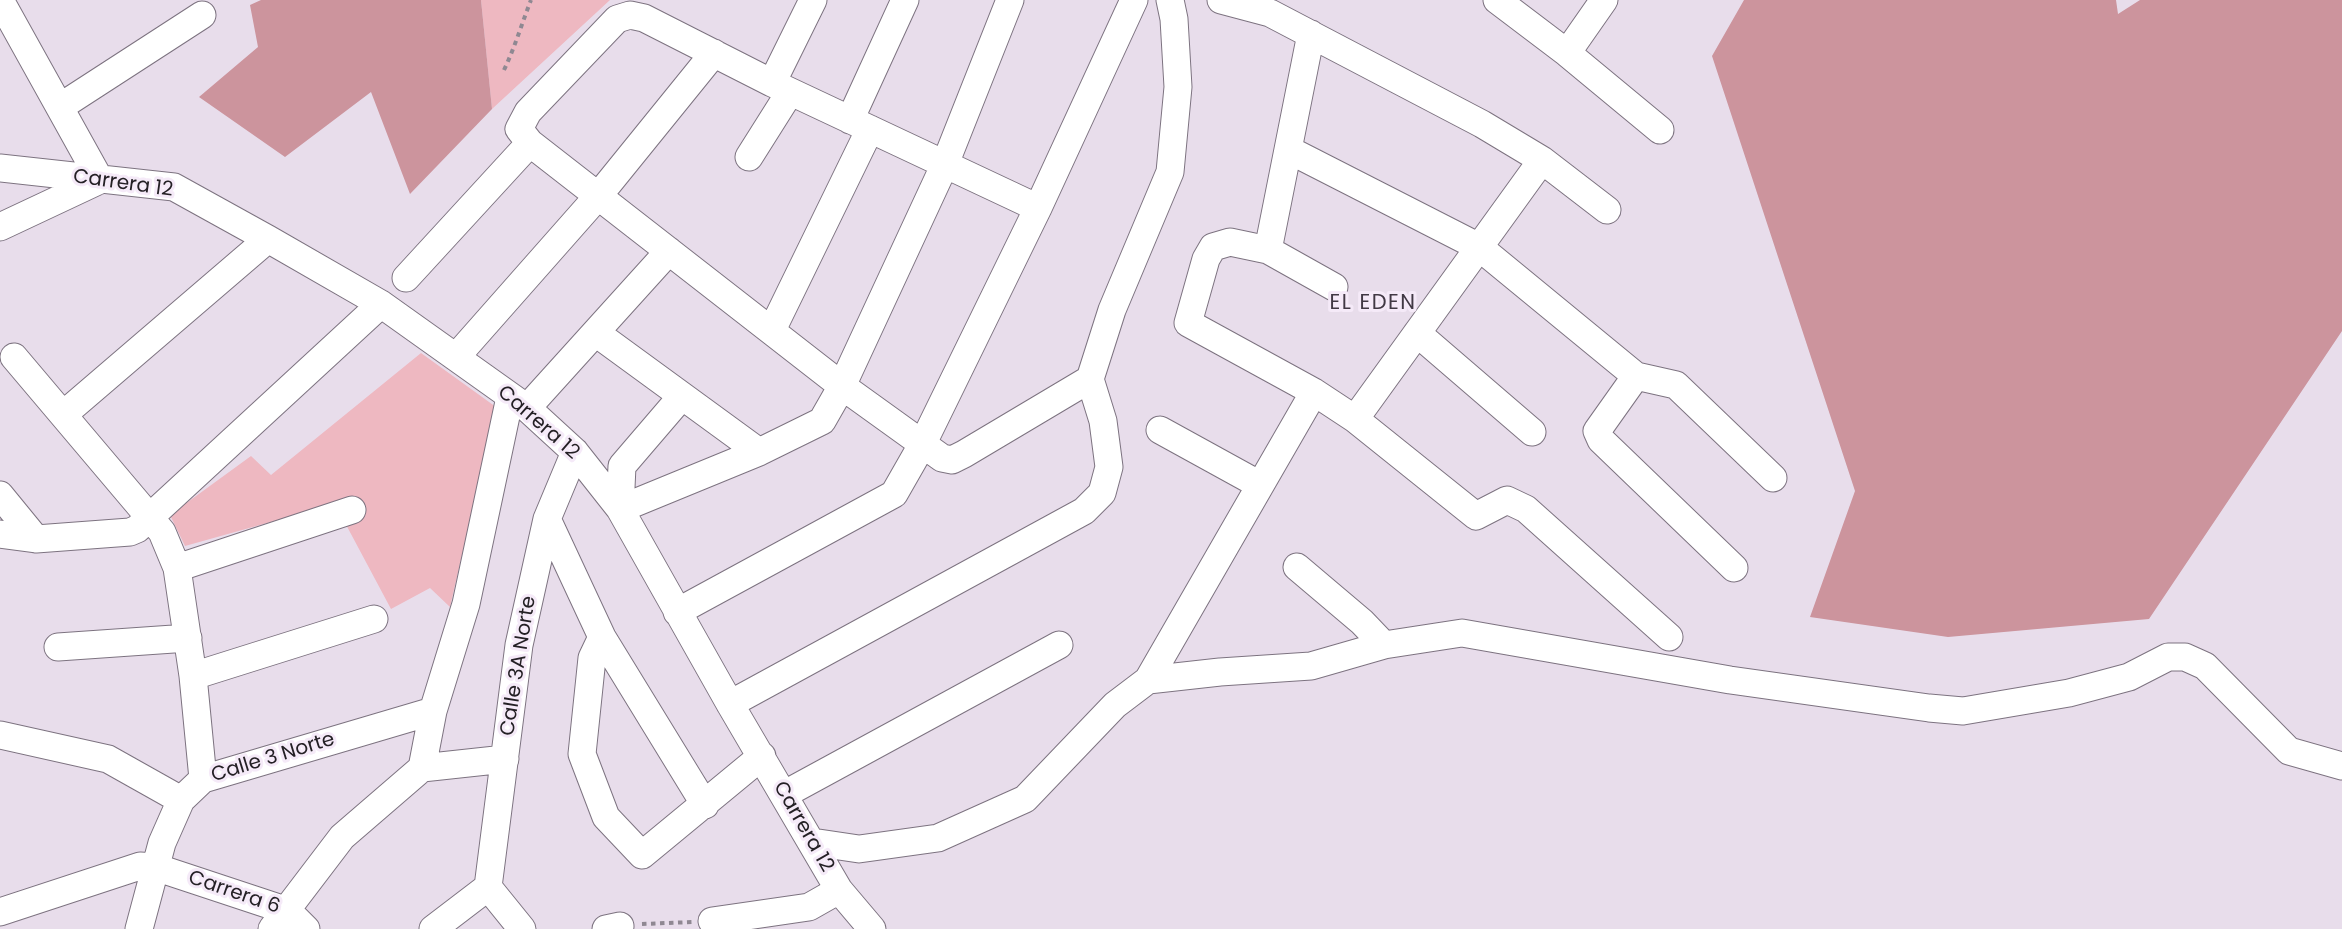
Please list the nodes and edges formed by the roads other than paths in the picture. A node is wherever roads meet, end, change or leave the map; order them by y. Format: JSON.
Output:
{"nodes":[{"id":1,"x":0,"y":0,"type":"edge"},
{"id":2,"x":813,"y":0,"type":"edge"},
{"id":3,"x":905,"y":0,"type":"edge"},
{"id":4,"x":1011,"y":0,"type":"edge"},
{"id":5,"x":1134,"y":0,"type":"edge"},
{"id":6,"x":1170,"y":0,"type":"edge"},
{"id":7,"x":1221,"y":0,"type":"edge"},
{"id":8,"x":1497,"y":0,"type":"edge"},
{"id":9,"x":1604,"y":0,"type":"edge"},
{"id":10,"x":202,"y":15,"type":"dead end"},
{"id":11,"x":1311,"y":34,"type":"junction"},
{"id":12,"x":714,"y":53,"type":"junction"},
{"id":13,"x":1567,"y":53,"type":"junction"},
{"id":14,"x":781,"y":87,"type":"junction"},
{"id":15,"x":60,"y":107,"type":"junction"},
{"id":16,"x":860,"y":124,"type":"junction"},
{"id":17,"x":1660,"y":130,"type":"dead end"},
{"id":18,"x":530,"y":143,"type":"junction"},
{"id":19,"x":1289,"y":150,"type":"junction"},
{"id":20,"x":749,"y":157,"type":"dead end"},
{"id":21,"x":1542,"y":160,"type":"junction"},
{"id":22,"x":945,"y":164,"type":"junction"},
{"id":23,"x":0,"y":168,"type":"edge"},
{"id":24,"x":100,"y":180,"type":"junction"},
{"id":25,"x":599,"y":195,"type":"junction"},
{"id":26,"x":1038,"y":208,"type":"junction"},
{"id":27,"x":1607,"y":210,"type":"dead end"},
{"id":28,"x":0,"y":227,"type":"edge"},
{"id":29,"x":268,"y":239,"type":"junction"},
{"id":30,"x":1479,"y":247,"type":"junction"},
{"id":31,"x":1268,"y":250,"type":"junction"},
{"id":32,"x":669,"y":252,"type":"junction"},
{"id":33,"x":406,"y":278,"type":"dead end"},
{"id":34,"x":1334,"y":287,"type":"dead end"},
{"id":35,"x":381,"y":304,"type":"junction"},
{"id":36,"x":772,"y":330,"type":"junction"},
{"id":37,"x":596,"y":333,"type":"junction"},
{"id":38,"x":1417,"y":333,"type":"junction"},
{"id":39,"x":14,"y":357,"type":"dead end"},
{"id":40,"x":456,"y":357,"type":"junction"},
{"id":41,"x":1636,"y":376,"type":"junction"},
{"id":42,"x":1090,"y":379,"type":"junction"},
{"id":43,"x":842,"y":386,"type":"junction"},
{"id":44,"x":1314,"y":392,"type":"junction"},
{"id":45,"x":682,"y":396,"type":"junction"},
{"id":46,"x":518,"y":403,"type":"junction"},
{"id":47,"x":64,"y":414,"type":"junction"},
{"id":48,"x":1355,"y":419,"type":"junction"},
{"id":49,"x":1160,"y":430,"type":"dead end"},
{"id":50,"x":1532,"y":432,"type":"dead end"},
{"id":51,"x":922,"y":446,"type":"junction"},
{"id":52,"x":575,"y":452,"type":"junction"},
{"id":53,"x":759,"y":452,"type":"junction"},
{"id":54,"x":1773,"y":478,"type":"dead end"},
{"id":55,"x":1260,"y":485,"type":"junction"},
{"id":56,"x":0,"y":495,"type":"edge"},
{"id":57,"x":620,"y":509,"type":"junction"},
{"id":58,"x":352,"y":510,"type":"dead end"},
{"id":59,"x":150,"y":517,"type":"junction"},
{"id":60,"x":547,"y":519,"type":"junction"},
{"id":61,"x":0,"y":534,"type":"edge"},
{"id":62,"x":36,"y":539,"type":"junction"},
{"id":63,"x":1297,"y":567,"type":"dead end"},
{"id":64,"x":177,"y":568,"type":"junction"},
{"id":65,"x":1734,"y":568,"type":"dead end"},
{"id":66,"x":677,"y":612,"type":"junction"},
{"id":67,"x":374,"y":619,"type":"dead end"},
{"id":68,"x":602,"y":637,"type":"junction"},
{"id":69,"x":1669,"y":637,"type":"dead end"},
{"id":70,"x":188,"y":638,"type":"junction"},
{"id":71,"x":1059,"y":645,"type":"dead end"},
{"id":72,"x":1384,"y":645,"type":"junction"},
{"id":73,"x":58,"y":647,"type":"dead end"},
{"id":74,"x":193,"y":676,"type":"junction"},
{"id":75,"x":1148,"y":680,"type":"junction"},
{"id":76,"x":730,"y":704,"type":"junction"},
{"id":77,"x":433,"y":711,"type":"junction"},
{"id":78,"x":0,"y":735,"type":"edge"},
{"id":79,"x":762,"y":756,"type":"junction"},
{"id":80,"x":505,"y":759,"type":"junction"},
{"id":81,"x":2342,"y":766,"type":"edge"},
{"id":82,"x":422,"y":768,"type":"junction"},
{"id":83,"x":203,"y":779,"type":"junction"},
{"id":84,"x":785,"y":794,"type":"junction"},
{"id":85,"x":181,"y":800,"type":"junction"},
{"id":86,"x":705,"y":805,"type":"junction"},
{"id":87,"x":812,"y":842,"type":"junction"},
{"id":88,"x":155,"y":867,"type":"junction"},
{"id":89,"x":488,"y":887,"type":"junction"},
{"id":90,"x":839,"y":890,"type":"junction"},
{"id":91,"x":0,"y":912,"type":"edge"},
{"id":92,"x":712,"y":921,"type":"road end"},
{"id":93,"x":289,"y":923,"type":"edge"},
{"id":94,"x":139,"y":929,"type":"edge"},
{"id":95,"x":433,"y":929,"type":"edge"},
{"id":96,"x":522,"y":929,"type":"edge"},
{"id":97,"x":872,"y":929,"type":"edge"}],
"edges":[{"from":1,"to":15,"type":"street"},
{"from":2,"to":14,"type":"street"},
{"from":3,"to":16,"type":"street"},
{"from":4,"to":22,"type":"street"},
{"from":5,"to":26,"type":"street"},
{"from":6,"to":42,"type":"street"},
{"from":7,"to":11,"type":"street"},
{"from":8,"to":13,"type":"street"},
{"from":9,"to":13,"type":"street"},
{"from":10,"to":15,"type":"street"},
{"from":11,"to":19,"type":"street"},
{"from":11,"to":21,"type":"street"},
{"from":12,"to":14,"type":"street"},
{"from":12,"to":18,"type":"street"},
{"from":12,"to":25,"type":"street"},
{"from":13,"to":17,"type":"street"},
{"from":14,"to":16,"type":"street"},
{"from":14,"to":20,"type":"street"},
{"from":15,"to":24,"type":"street"},
{"from":16,"to":22,"type":"street"},
{"from":16,"to":36,"type":"street"},
{"from":18,"to":25,"type":"street"},
{"from":18,"to":33,"type":"street"},
{"from":19,"to":30,"type":"street"},
{"from":19,"to":31,"type":"street"},
{"from":21,"to":27,"type":"street"},
{"from":21,"to":30,"type":"street"},
{"from":22,"to":26,"type":"street"},
{"from":22,"to":43,"type":"street"},
{"from":23,"to":24,"type":"street","name":"Carrera 12"},
{"from":24,"to":28,"type":"street"},
{"from":24,"to":29,"type":"street","name":"Carrera 12"},
{"from":25,"to":32,"type":"street"},
{"from":25,"to":40,"type":"street"},
{"from":26,"to":51,"type":"street"},
{"from":29,"to":35,"type":"street","name":"Carrera 12"},
{"from":29,"to":47,"type":"street"},
{"from":30,"to":38,"type":"street"},
{"from":30,"to":41,"type":"street"},
{"from":31,"to":34,"type":"street"},
{"from":31,"to":44,"type":"street"},
{"from":32,"to":36,"type":"street"},
{"from":32,"to":37,"type":"street"},
{"from":35,"to":40,"type":"street","name":"Carrera 12"},
{"from":35,"to":59,"type":"street"},
{"from":36,"to":43,"type":"street"},
{"from":37,"to":45,"type":"street"},
{"from":37,"to":46,"type":"street"},
{"from":38,"to":48,"type":"street"},
{"from":38,"to":50,"type":"street"},
{"from":39,"to":47,"type":"street"},
{"from":40,"to":46,"type":"street","name":"Carrera 12"},
{"from":41,"to":54,"type":"street"},
{"from":41,"to":65,"type":"street"},
{"from":42,"to":51,"type":"street"},
{"from":42,"to":76,"type":"street"},
{"from":43,"to":51,"type":"street"},
{"from":43,"to":53,"type":"street"},
{"from":44,"to":48,"type":"street"},
{"from":44,"to":55,"type":"street"},
{"from":45,"to":53,"type":"street"},
{"from":45,"to":57,"type":"street"},
{"from":46,"to":52,"type":"street","name":"Carrera 12"},
{"from":46,"to":77,"type":"street"},
{"from":47,"to":59,"type":"street"},
{"from":48,"to":69,"type":"street"},
{"from":49,"to":55,"type":"street"},
{"from":51,"to":66,"type":"street"},
{"from":52,"to":57,"type":"street","name":"Carrera 12"},
{"from":52,"to":60,"type":"street","name":"Calle 3A Norte"},
{"from":53,"to":57,"type":"street"},
{"from":55,"to":75,"type":"street"},
{"from":56,"to":62,"type":"street"},
{"from":57,"to":66,"type":"street","name":"Carrera 12"},
{"from":58,"to":64,"type":"street"},
{"from":59,"to":62,"type":"street"},
{"from":59,"to":64,"type":"street"},
{"from":60,"to":68,"type":"street"},
{"from":60,"to":80,"type":"street","name":"Calle 3A Norte"},
{"from":61,"to":62,"type":"street"},
{"from":63,"to":72,"type":"street"},
{"from":64,"to":70,"type":"street"},
{"from":66,"to":76,"type":"street","name":"Carrera 12"},
{"from":67,"to":74,"type":"street"},
{"from":68,"to":86,"type":"street"},
{"from":68,"to":86,"type":"street"},
{"from":70,"to":73,"type":"street"},
{"from":70,"to":74,"type":"street"},
{"from":71,"to":84,"type":"street"},
{"from":72,"to":75,"type":"street"},
{"from":72,"to":81,"type":"street"},
{"from":74,"to":83,"type":"street"},
{"from":75,"to":87,"type":"street"},
{"from":76,"to":79,"type":"street","name":"Carrera 12"},
{"from":77,"to":82,"type":"street"},
{"from":77,"to":83,"type":"street","name":"Calle 3 Norte"},
{"from":78,"to":85,"type":"street"},
{"from":79,"to":84,"type":"street","name":"Carrera 12"},
{"from":79,"to":86,"type":"street"},
{"from":80,"to":82,"type":"street"},
{"from":80,"to":89,"type":"street","name":"Calle 3A Norte"},
{"from":82,"to":93,"type":"street"},
{"from":83,"to":85,"type":"street","name":"Calle 3 Norte"},
{"from":84,"to":87,"type":"street","name":"Carrera 12"},
{"from":85,"to":88,"type":"street","name":"Calle 3 Norte"},
{"from":87,"to":90,"type":"street","name":"Carrera 12"},
{"from":88,"to":91,"type":"street"},
{"from":88,"to":93,"type":"street","name":"Carrera 6"},
{"from":88,"to":94,"type":"street","name":"Calle 3 Norte"},
{"from":89,"to":95,"type":"street"},
{"from":89,"to":96,"type":"street"},
{"from":90,"to":92,"type":"street"},
{"from":90,"to":97,"type":"street","name":"Carrera 12"}]}
